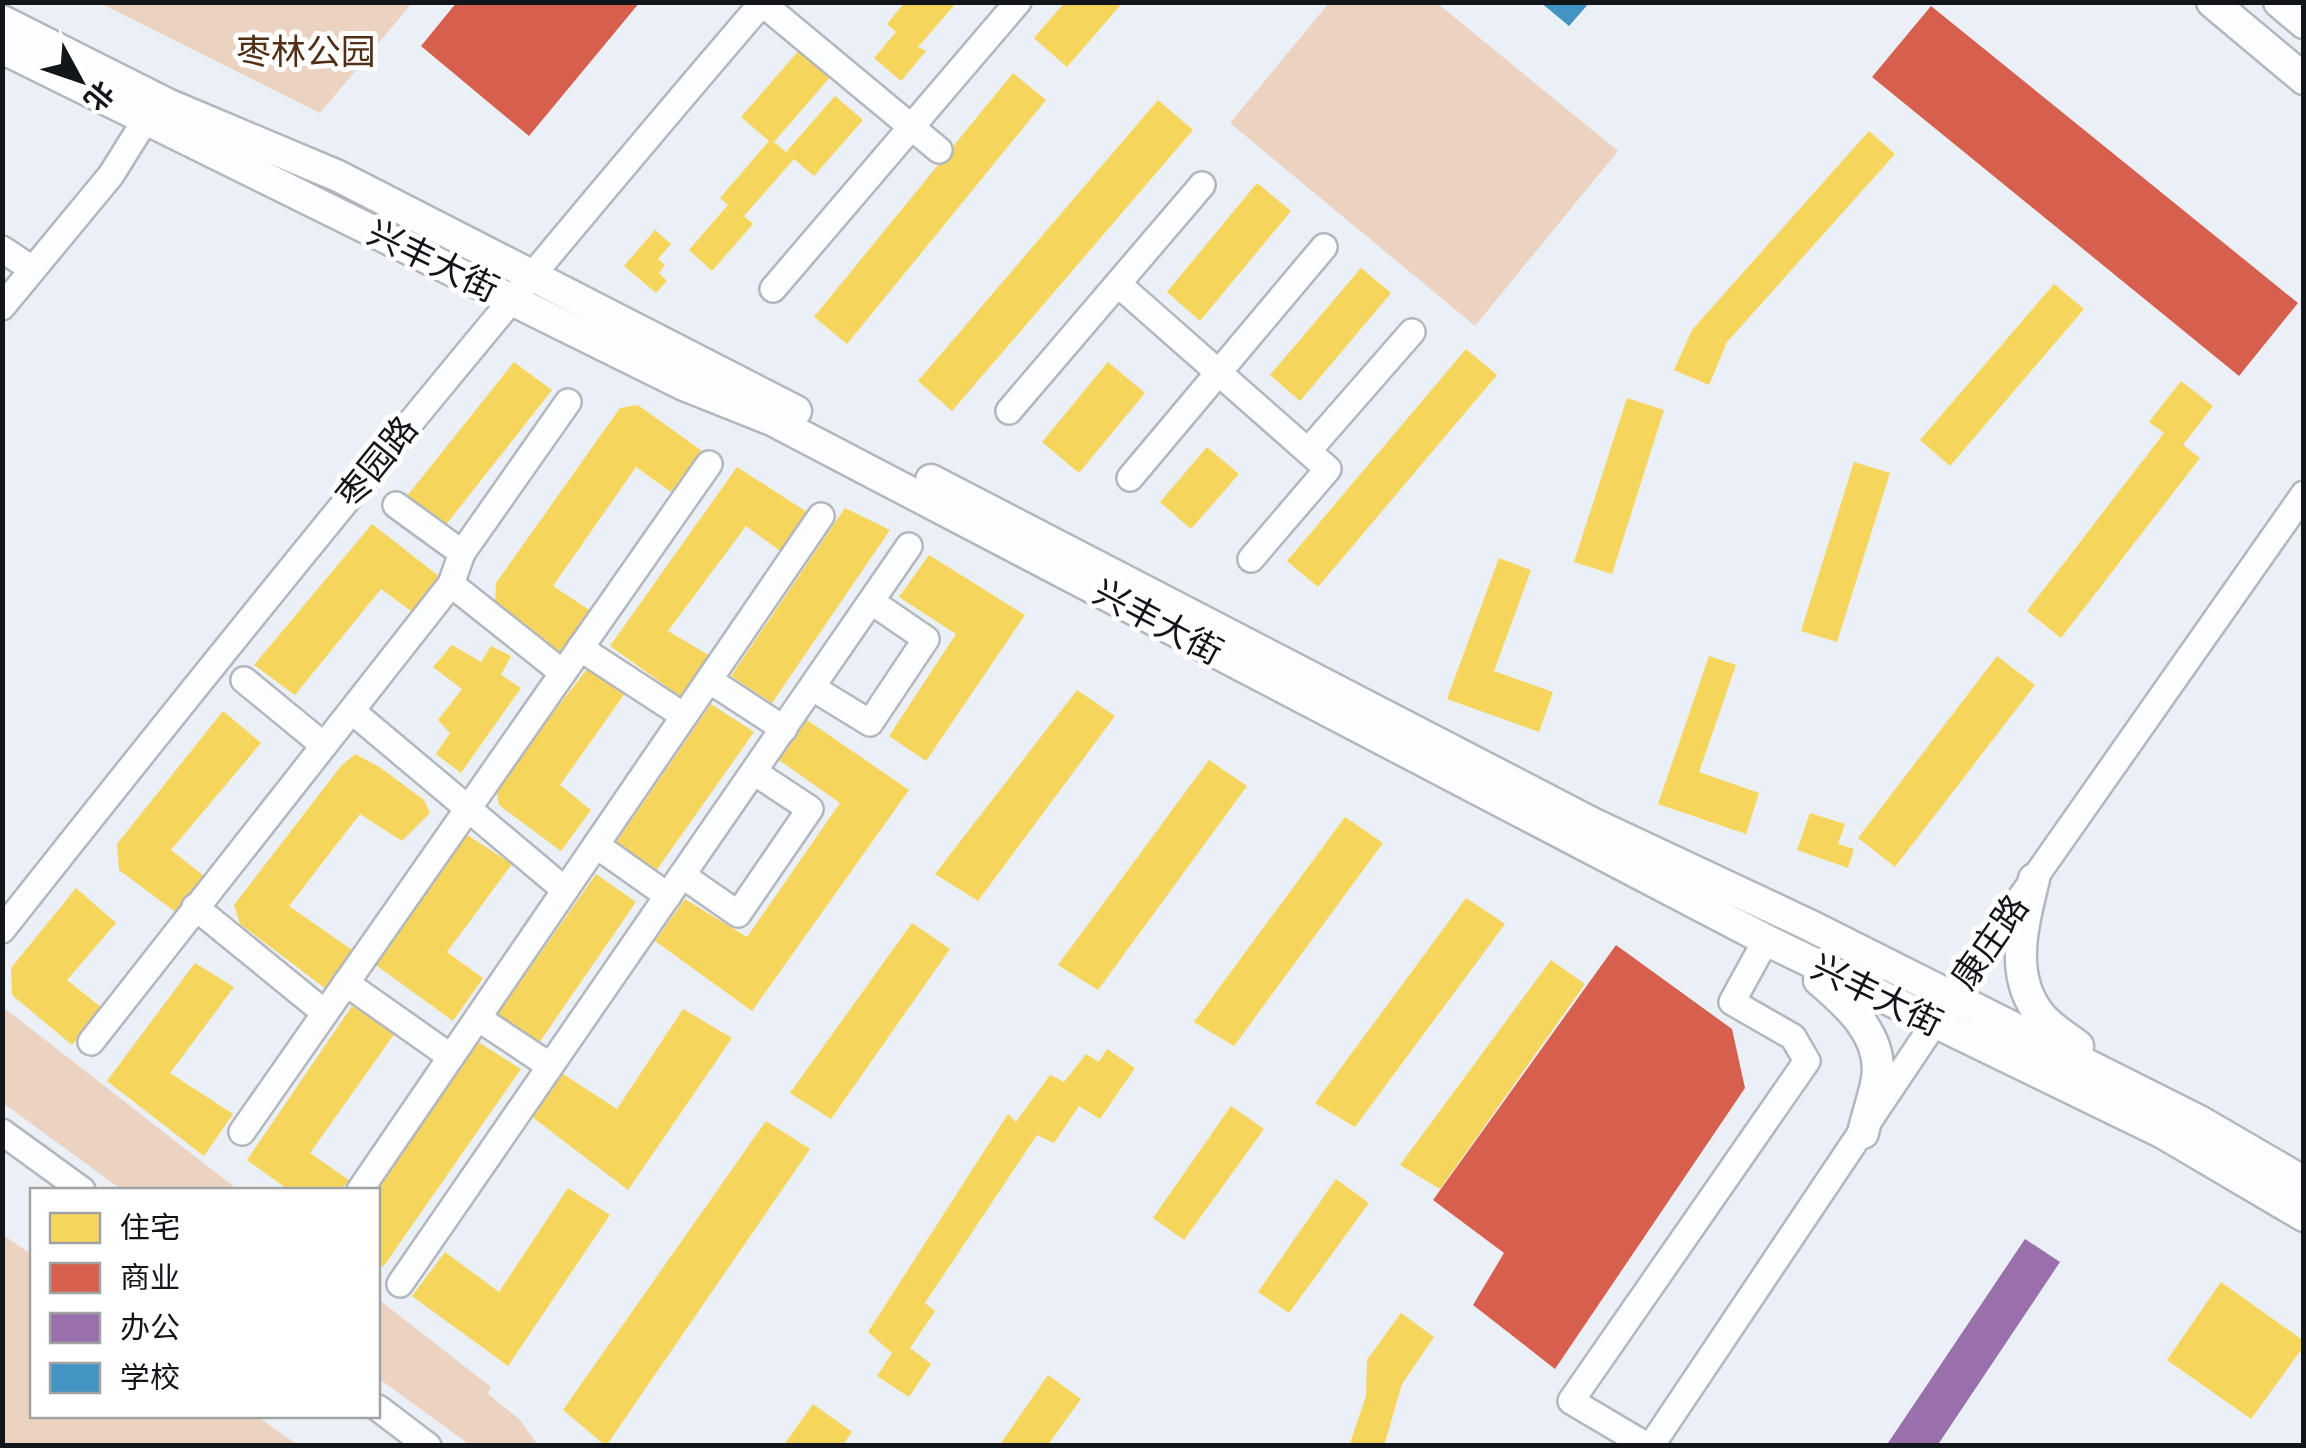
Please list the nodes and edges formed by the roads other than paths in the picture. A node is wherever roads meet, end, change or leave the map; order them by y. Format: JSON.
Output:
{"nodes":[{"id":1,"x":762,"y":2,"type":"edge"},
{"id":2,"x":1018,"y":2,"type":"edge"},
{"id":3,"x":2212,"y":2,"type":"edge"},
{"id":4,"x":2279,"y":2,"type":"edge"},
{"id":5,"x":2,"y":21,"type":"edge"},
{"id":6,"x":2304,"y":24,"type":"edge"},
{"id":7,"x":2,"y":48,"type":"edge"},
{"id":8,"x":2304,"y":79,"type":"edge"},
{"id":9,"x":146,"y":120,"type":"junction"},
{"id":10,"x":912,"y":127,"type":"junction"},
{"id":11,"x":940,"y":150,"type":"dead end"},
{"id":12,"x":1202,"y":185,"type":"dead end"},
{"id":13,"x":1324,"y":248,"type":"dead end"},
{"id":14,"x":2,"y":249,"type":"edge"},
{"id":15,"x":32,"y":269,"type":"junction"},
{"id":16,"x":530,"y":274,"type":"junction"},
{"id":17,"x":1118,"y":284,"type":"junction"},
{"id":18,"x":774,"y":289,"type":"dead end"},
{"id":19,"x":510,"y":298,"type":"junction"},
{"id":20,"x":2,"y":307,"type":"edge"},
{"id":21,"x":1412,"y":332,"type":"dead end"},
{"id":22,"x":1219,"y":373,"type":"junction"},
{"id":23,"x":568,"y":402,"type":"dead end"},
{"id":24,"x":1009,"y":411,"type":"dead end"},
{"id":25,"x":1308,"y":451,"type":"junction"},
{"id":26,"x":709,"y":464,"type":"dead end"},
{"id":27,"x":1130,"y":478,"type":"dead end"},
{"id":28,"x":2304,"y":494,"type":"edge"},
{"id":29,"x":396,"y":505,"type":"dead end"},
{"id":30,"x":821,"y":516,"type":"dead end"},
{"id":31,"x":909,"y":546,"type":"dead end"},
{"id":32,"x":462,"y":553,"type":"junction"},
{"id":33,"x":1251,"y":559,"type":"dead end"},
{"id":34,"x":451,"y":584,"type":"junction"},
{"id":35,"x":872,"y":602,"type":"junction"},
{"id":36,"x":580,"y":648,"type":"junction"},
{"id":37,"x":563,"y":673,"type":"junction"},
{"id":38,"x":244,"y":680,"type":"dead end"},
{"id":39,"x":708,"y":680,"type":"junction"},
{"id":40,"x":813,"y":688,"type":"junction"},
{"id":41,"x":352,"y":712,"type":"junction"},
{"id":42,"x":684,"y":716,"type":"junction"},
{"id":43,"x":784,"y":728,"type":"junction"},
{"id":44,"x":322,"y":744,"type":"junction"},
{"id":45,"x":754,"y":772,"type":"junction"},
{"id":46,"x":468,"y":809,"type":"junction"},
{"id":47,"x":596,"y":845,"type":"junction"},
{"id":48,"x":2034,"y":879,"type":"junction"},
{"id":49,"x":675,"y":886,"type":"junction"},
{"id":50,"x":565,"y":890,"type":"junction"},
{"id":51,"x":195,"y":907,"type":"junction"},
{"id":52,"x":2,"y":930,"type":"edge"},
{"id":53,"x":1775,"y":944,"type":"junction"},
{"id":54,"x":346,"y":983,"type":"junction"},
{"id":55,"x":1943,"y":1010,"type":"junction"},
{"id":56,"x":325,"y":1013,"type":"junction"},
{"id":57,"x":478,"y":1018,"type":"junction"},
{"id":58,"x":91,"y":1042,"type":"dead end"},
{"id":59,"x":451,"y":1057,"type":"junction"},
{"id":60,"x":550,"y":1066,"type":"junction"},
{"id":61,"x":2100,"y":1071,"type":"junction"},
{"id":62,"x":2,"y":1132,"type":"edge"},
{"id":63,"x":242,"y":1132,"type":"dead end"},
{"id":64,"x":1862,"y":1133,"type":"junction"},
{"id":65,"x":2304,"y":1182,"type":"edge"},
{"id":66,"x":79,"y":1188,"type":"edge"},
{"id":67,"x":361,"y":1188,"type":"edge"},
{"id":68,"x":2304,"y":1216,"type":"edge"},
{"id":69,"x":400,"y":1284,"type":"dead end"},
{"id":70,"x":380,"y":1410,"type":"edge"},
{"id":71,"x":428,"y":1446,"type":"edge"},
{"id":72,"x":1649,"y":1446,"type":"edge"}],
"edges":[{"from":1,"to":10,"type":"street"},
{"from":1,"to":16,"type":"street","name":"枣园路"},
{"from":2,"to":10,"type":"street"},
{"from":3,"to":8,"type":"main road"},
{"from":4,"to":6,"type":"main road"},
{"from":5,"to":16,"type":"main road","name":"兴丰大街"},
{"from":7,"to":9,"type":"main road","name":"兴丰大街"},
{"from":9,"to":15,"type":"street"},
{"from":9,"to":19,"type":"main road","name":"兴丰大街"},
{"from":10,"to":11,"type":"street"},
{"from":10,"to":18,"type":"street"},
{"from":12,"to":17,"type":"street"},
{"from":13,"to":22,"type":"street"},
{"from":14,"to":15,"type":"street"},
{"from":15,"to":20,"type":"street"},
{"from":16,"to":19,"type":"street","name":"枣园路"},
{"from":16,"to":55,"type":"main road","name":"兴丰大街"},
{"from":17,"to":22,"type":"street"},
{"from":17,"to":24,"type":"street"},
{"from":19,"to":52,"type":"street","name":"枣园路"},
{"from":19,"to":53,"type":"main road","name":"兴丰大街"},
{"from":21,"to":25,"type":"street"},
{"from":22,"to":25,"type":"street"},
{"from":22,"to":27,"type":"street"},
{"from":23,"to":32,"type":"street"},
{"from":25,"to":33,"type":"street"},
{"from":26,"to":36,"type":"street"},
{"from":28,"to":48,"type":"street","name":"康庄路"},
{"from":29,"to":32,"type":"street"},
{"from":30,"to":39,"type":"street"},
{"from":31,"to":35,"type":"street"},
{"from":32,"to":34,"type":"street"},
{"from":34,"to":37,"type":"street"},
{"from":34,"to":41,"type":"street"},
{"from":35,"to":40,"type":"street"},
{"from":35,"to":40,"type":"street"},
{"from":36,"to":37,"type":"street"},
{"from":36,"to":42,"type":"street"},
{"from":37,"to":46,"type":"street"},
{"from":38,"to":44,"type":"street"},
{"from":39,"to":42,"type":"street"},
{"from":39,"to":43,"type":"street"},
{"from":40,"to":43,"type":"street"},
{"from":41,"to":44,"type":"street"},
{"from":41,"to":46,"type":"street"},
{"from":42,"to":47,"type":"street"},
{"from":43,"to":45,"type":"street"},
{"from":44,"to":51,"type":"street"},
{"from":45,"to":49,"type":"street"},
{"from":45,"to":49,"type":"street"},
{"from":46,"to":50,"type":"street"},
{"from":46,"to":54,"type":"street"},
{"from":47,"to":49,"type":"street"},
{"from":47,"to":50,"type":"street"},
{"from":48,"to":55,"type":"street","name":"康庄路"},
{"from":48,"to":61,"type":"main road"},
{"from":49,"to":60,"type":"street"},
{"from":50,"to":57,"type":"street"},
{"from":51,"to":56,"type":"street"},
{"from":51,"to":58,"type":"street"},
{"from":53,"to":55,"type":"main road","name":"兴丰大街"},
{"from":53,"to":64,"type":"main road"},
{"from":53,"to":72,"type":"street"},
{"from":54,"to":56,"type":"street"},
{"from":54,"to":59,"type":"street"},
{"from":55,"to":61,"type":"main road","name":"兴丰大街"},
{"from":55,"to":64,"type":"street","name":"康庄路"},
{"from":55,"to":68,"type":"main road","name":"兴丰大街"},
{"from":56,"to":63,"type":"street"},
{"from":57,"to":59,"type":"street"},
{"from":57,"to":60,"type":"street"},
{"from":59,"to":67,"type":"street"},
{"from":60,"to":69,"type":"street"},
{"from":61,"to":65,"type":"main road","name":"兴丰大街"},
{"from":62,"to":66,"type":"street"},
{"from":64,"to":72,"type":"street","name":"康庄路"},
{"from":70,"to":71,"type":"street"}]}
